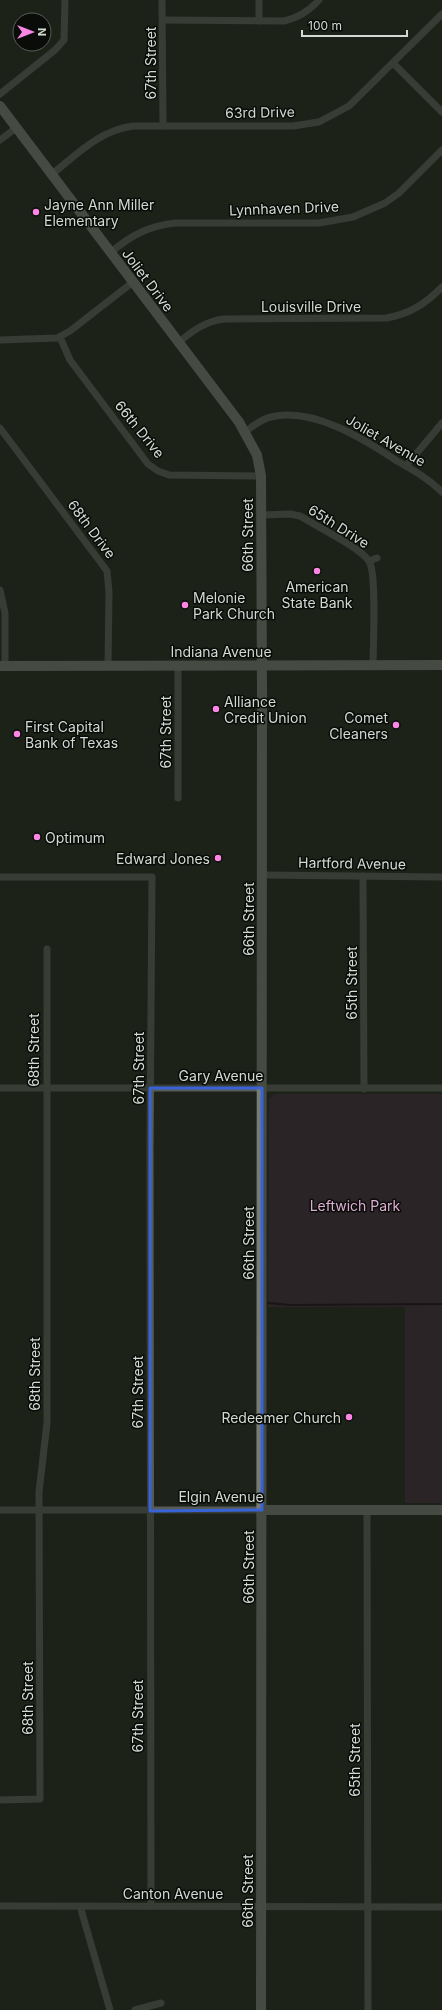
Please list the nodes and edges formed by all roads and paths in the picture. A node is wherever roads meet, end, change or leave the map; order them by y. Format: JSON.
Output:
{"nodes":[{"id":1,"x":65,"y":0,"type":"edge"},
{"id":2,"x":162,"y":0,"type":"edge"},
{"id":3,"x":259,"y":0,"type":"edge"},
{"id":4,"x":319,"y":0,"type":"edge"},
{"id":5,"x":442,"y":14,"type":"edge"},
{"id":6,"x":162,"y":20,"type":"junction"},
{"id":7,"x":259,"y":21,"type":"junction"},
{"id":8,"x":393,"y":63,"type":"junction"},
{"id":9,"x":0,"y":94,"type":"edge"},
{"id":10,"x":0,"y":106,"type":"edge"},
{"id":11,"x":442,"y":112,"type":"edge"},
{"id":12,"x":162,"y":126,"type":"junction"},
{"id":13,"x":16,"y":128,"type":"junction"},
{"id":14,"x":0,"y":140,"type":"edge"},
{"id":15,"x":442,"y":150,"type":"edge"},
{"id":16,"x":51,"y":174,"type":"junction"},
{"id":17,"x":110,"y":252,"type":"junction"},
{"id":18,"x":133,"y":282,"type":"junction"},
{"id":19,"x":442,"y":287,"type":"edge"},
{"id":20,"x":60,"y":337,"type":"junction"},
{"id":21,"x":0,"y":340,"type":"edge"},
{"id":22,"x":178,"y":343,"type":"junction"},
{"id":23,"x":442,"y":423,"type":"edge"},
{"id":24,"x":0,"y":428,"type":"edge"},
{"id":25,"x":245,"y":432,"type":"junction"},
{"id":26,"x":406,"y":466,"type":"junction"},
{"id":27,"x":261,"y":476,"type":"junction"},
{"id":28,"x":442,"y":492,"type":"edge"},
{"id":29,"x":262,"y":515,"type":"junction"},
{"id":30,"x":377,"y":558,"type":"dead end"},
{"id":31,"x":369,"y":561,"type":"junction"},
{"id":32,"x":0,"y":590,"type":"edge"},
{"id":33,"x":178,"y":665,"type":"junction"},
{"id":34,"x":262,"y":665,"type":"junction"},
{"id":35,"x":373,"y":665,"type":"junction"},
{"id":36,"x":442,"y":665,"type":"edge"},
{"id":37,"x":2,"y":666,"type":"edge"},
{"id":38,"x":108,"y":666,"type":"junction"},
{"id":39,"x":178,"y":798,"type":"dead end"},
{"id":40,"x":262,"y":875,"type":"junction"},
{"id":41,"x":363,"y":876,"type":"junction"},
{"id":42,"x":0,"y":877,"type":"edge"},
{"id":43,"x":442,"y":877,"type":"edge"},
{"id":44,"x":47,"y":949,"type":"dead end"},
{"id":45,"x":0,"y":1088,"type":"edge"},
{"id":46,"x":46,"y":1088,"type":"junction"},
{"id":47,"x":150,"y":1088,"type":"junction"},
{"id":48,"x":262,"y":1088,"type":"junction"},
{"id":49,"x":442,"y":1088,"type":"edge"},
{"id":50,"x":364,"y":1089,"type":"junction"},
{"id":51,"x":0,"y":1510,"type":"edge"},
{"id":52,"x":39,"y":1510,"type":"junction"},
{"id":53,"x":262,"y":1510,"type":"junction"},
{"id":54,"x":367,"y":1510,"type":"junction"},
{"id":55,"x":442,"y":1510,"type":"edge"},
{"id":56,"x":150,"y":1511,"type":"junction"},
{"id":57,"x":0,"y":1800,"type":"edge"},
{"id":58,"x":0,"y":1906,"type":"edge"},
{"id":59,"x":80,"y":1906,"type":"junction"},
{"id":60,"x":151,"y":1906,"type":"junction"},
{"id":61,"x":261,"y":1906,"type":"junction"},
{"id":62,"x":367,"y":1906,"type":"junction"},
{"id":63,"x":442,"y":1907,"type":"edge"},
{"id":64,"x":160,"y":2003,"type":"dead end"},
{"id":65,"x":110,"y":2010,"type":"edge"},
{"id":66,"x":135,"y":2010,"type":"edge"},
{"id":67,"x":261,"y":2010,"type":"edge"},
{"id":68,"x":368,"y":2010,"type":"edge"}],
"edges":[{"from":1,"to":9,"type":"street"},
{"from":2,"to":6,"type":"street","name":"67th Street"},
{"from":3,"to":7,"type":"street"},
{"from":4,"to":7,"type":"street"},
{"from":5,"to":8,"type":"street","name":"63rd Drive"},
{"from":6,"to":7,"type":"street"},
{"from":6,"to":12,"type":"street","name":"67th Street"},
{"from":8,"to":11,"type":"street"},
{"from":8,"to":12,"type":"street","name":"63rd Drive"},
{"from":10,"to":13,"type":"street","name":"Joliet Drive"},
{"from":12,"to":16,"type":"street","name":"63rd Drive"},
{"from":13,"to":14,"type":"street"},
{"from":13,"to":16,"type":"street","name":"Joliet Drive"},
{"from":15,"to":17,"type":"street","name":"Lynnhaven Drive"},
{"from":16,"to":17,"type":"street","name":"Joliet Drive"},
{"from":17,"to":18,"type":"street","name":"Joliet Drive"},
{"from":18,"to":20,"type":"street"},
{"from":18,"to":22,"type":"street","name":"Joliet Drive"},
{"from":19,"to":22,"type":"street","name":"Louisville Drive"},
{"from":20,"to":21,"type":"street"},
{"from":20,"to":27,"type":"street","name":"66th Drive"},
{"from":22,"to":25,"type":"street","name":"Joliet Drive"},
{"from":23,"to":26,"type":"street"},
{"from":24,"to":38,"type":"street","name":"68th Drive"},
{"from":25,"to":26,"type":"street","name":"Joliet Avenue"},
{"from":25,"to":27,"type":"street","name":"Joliet Drive"},
{"from":26,"to":28,"type":"street","name":"Joliet Avenue"},
{"from":27,"to":29,"type":"street","name":"66th Street"},
{"from":29,"to":31,"type":"street","name":"65th Drive"},
{"from":29,"to":34,"type":"street","name":"66th Street"},
{"from":30,"to":31,"type":"street"},
{"from":31,"to":35,"type":"street","name":"65th Drive"},
{"from":32,"to":37,"type":"street"},
{"from":33,"to":34,"type":"street","name":"Indiana Avenue"},
{"from":33,"to":38,"type":"street","name":"Indiana Avenue"},
{"from":33,"to":39,"type":"street","name":"67th Street"},
{"from":34,"to":35,"type":"street","name":"Indiana Avenue"},
{"from":34,"to":40,"type":"street","name":"66th Street"},
{"from":35,"to":36,"type":"street","name":"Indiana Avenue"},
{"from":37,"to":38,"type":"street","name":"Indiana Avenue"},
{"from":40,"to":41,"type":"street","name":"Hartford Avenue"},
{"from":40,"to":48,"type":"street","name":"66th Street"},
{"from":41,"to":43,"type":"street","name":"Hartford Avenue"},
{"from":41,"to":50,"type":"street","name":"65th Street"},
{"from":42,"to":47,"type":"street","name":"67th Street"},
{"from":44,"to":46,"type":"street","name":"68th Street"},
{"from":45,"to":46,"type":"street","name":"Gary Avenue"},
{"from":46,"to":47,"type":"street","name":"Gary Avenue"},
{"from":46,"to":52,"type":"street","name":"68th Street"},
{"from":47,"to":48,"type":"street","name":"Gary Avenue"},
{"from":47,"to":56,"type":"street","name":"67th Street"},
{"from":48,"to":50,"type":"street","name":"Gary Avenue"},
{"from":48,"to":53,"type":"street","name":"66th Street"},
{"from":49,"to":50,"type":"street","name":"Gary Avenue"},
{"from":51,"to":52,"type":"street","name":"Elgin Avenue"},
{"from":52,"to":56,"type":"street","name":"Elgin Avenue"},
{"from":52,"to":57,"type":"street","name":"68th Street"},
{"from":53,"to":54,"type":"street","name":"Elgin Avenue"},
{"from":53,"to":56,"type":"street","name":"Elgin Avenue"},
{"from":53,"to":61,"type":"street","name":"66th Street"},
{"from":54,"to":55,"type":"street","name":"Elgin Avenue"},
{"from":54,"to":62,"type":"street","name":"65th Street"},
{"from":56,"to":60,"type":"street","name":"67th Street"},
{"from":58,"to":59,"type":"street","name":"Canton Avenue"},
{"from":59,"to":60,"type":"street","name":"Canton Avenue"},
{"from":59,"to":65,"type":"street"},
{"from":60,"to":61,"type":"street","name":"Canton Avenue"},
{"from":61,"to":62,"type":"street","name":"Canton Avenue"},
{"from":61,"to":67,"type":"street","name":"66th Street"},
{"from":62,"to":63,"type":"street","name":"Canton Avenue"},
{"from":62,"to":68,"type":"street","name":"65th Street"},
{"from":64,"to":66,"type":"street"}]}
